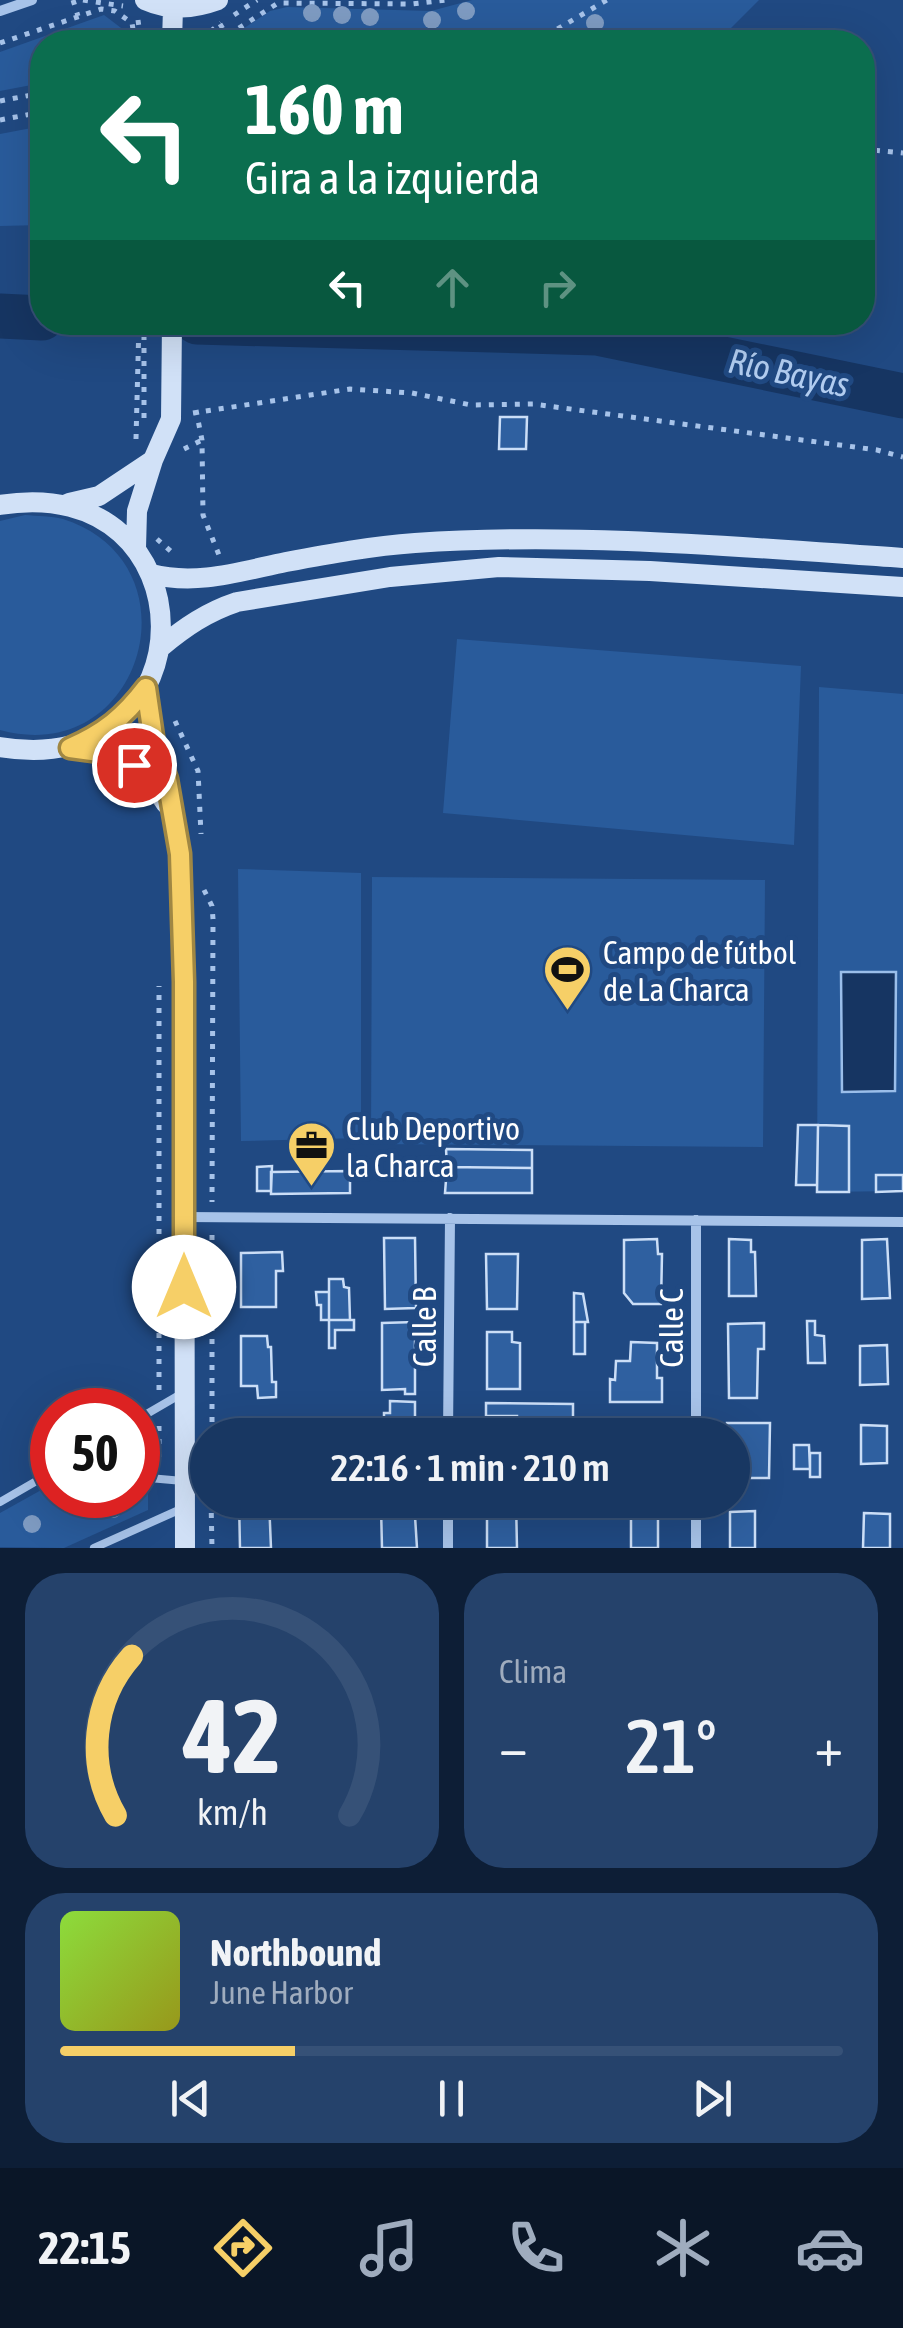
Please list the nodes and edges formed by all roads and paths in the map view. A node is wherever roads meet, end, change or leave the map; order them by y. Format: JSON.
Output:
{"nodes":[{"id":1,"x":32,"y":0,"type":"edge"},
{"id":2,"x":73,"y":0,"type":"edge"},
{"id":3,"x":83,"y":0,"type":"edge"},
{"id":4,"x":145,"y":0,"type":"edge"},
{"id":5,"x":218,"y":0,"type":"edge"},
{"id":6,"x":301,"y":0,"type":"edge"},
{"id":7,"x":448,"y":0,"type":"edge"},
{"id":8,"x":608,"y":0,"type":"edge"},
{"id":9,"x":173,"y":8,"type":"junction"},
{"id":10,"x":0,"y":11,"type":"edge"},
{"id":11,"x":78,"y":16,"type":"junction"},
{"id":12,"x":220,"y":24,"type":"dead end"},
{"id":13,"x":38,"y":30,"type":"edge"},
{"id":14,"x":134,"y":30,"type":"edge"},
{"id":15,"x":140,"y":30,"type":"edge"},
{"id":16,"x":172,"y":30,"type":"edge"},
{"id":17,"x":224,"y":30,"type":"edge"},
{"id":18,"x":233,"y":30,"type":"edge"},
{"id":19,"x":556,"y":30,"type":"edge"},
{"id":20,"x":30,"y":33,"type":"edge"},
{"id":21,"x":0,"y":43,"type":"edge"},
{"id":22,"x":30,"y":95,"type":"edge"},
{"id":23,"x":0,"y":101,"type":"edge"},
{"id":24,"x":30,"y":114,"type":"edge"},
{"id":25,"x":0,"y":120,"type":"edge"},
{"id":26,"x":875,"y":151,"type":"edge"},
{"id":27,"x":903,"y":153,"type":"edge"},
{"id":28,"x":141,"y":335,"type":"edge"},
{"id":29,"x":172,"y":335,"type":"edge"},
{"id":30,"x":172,"y":411,"type":"junction"},
{"id":31,"x":197,"y":412,"type":"junction"},
{"id":32,"x":202,"y":440,"type":"junction"},
{"id":33,"x":135,"y":443,"type":"dead end"},
{"id":34,"x":178,"y":454,"type":"dead end"},
{"id":35,"x":903,"y":457,"type":"edge"},
{"id":36,"x":153,"y":460,"type":"junction"},
{"id":37,"x":0,"y":504,"type":"edge"},
{"id":38,"x":68,"y":504,"type":"junction"},
{"id":39,"x":152,"y":527,"type":"dead end"},
{"id":40,"x":136,"y":548,"type":"junction"},
{"id":41,"x":903,"y":558,"type":"edge"},
{"id":42,"x":186,"y":560,"type":"dead end"},
{"id":43,"x":210,"y":560,"type":"dead end"},
{"id":44,"x":151,"y":574,"type":"junction"},
{"id":45,"x":903,"y":587,"type":"edge"},
{"id":46,"x":160,"y":647,"type":"junction"},
{"id":47,"x":146,"y":688,"type":"junction"},
{"id":48,"x":0,"y":747,"type":"edge"},
{"id":49,"x":70,"y":748,"type":"junction"},
{"id":50,"x":172,"y":812,"type":"junction"},
{"id":51,"x":160,"y":982,"type":"dead end"},
{"id":52,"x":184,"y":1217,"type":"junction"},
{"id":53,"x":212,"y":1217,"type":"junction"},
{"id":54,"x":450,"y":1218,"type":"junction"},
{"id":55,"x":696,"y":1220,"type":"junction"},
{"id":56,"x":903,"y":1222,"type":"edge"},
{"id":57,"x":159,"y":1388,"type":"edge"},
{"id":58,"x":184,"y":1392,"type":"junction"},
{"id":59,"x":160,"y":1405,"type":"edge"},
{"id":60,"x":212,"y":1418,"type":"edge"},
{"id":61,"x":448,"y":1418,"type":"edge"},
{"id":62,"x":696,"y":1418,"type":"edge"},
{"id":63,"x":160,"y":1478,"type":"edge"},
{"id":64,"x":185,"y":1481,"type":"junction"},
{"id":65,"x":30,"y":1485,"type":"edge"},
{"id":66,"x":0,"y":1502,"type":"edge"},
{"id":67,"x":185,"y":1507,"type":"junction"},
{"id":68,"x":212,"y":1518,"type":"edge"},
{"id":69,"x":448,"y":1518,"type":"edge"},
{"id":70,"x":696,"y":1518,"type":"edge"},
{"id":71,"x":94,"y":1548,"type":"edge"},
{"id":72,"x":185,"y":1548,"type":"edge"},
{"id":73,"x":212,"y":1548,"type":"edge"},
{"id":74,"x":448,"y":1548,"type":"edge"},
{"id":75,"x":696,"y":1548,"type":"edge"}],
"edges":[{"from":1,"to":10,"type":"street"},
{"from":2,"to":11,"type":"path"},
{"from":3,"to":15,"type":"path"},
{"from":4,"to":9,"type":"main road"},
{"from":5,"to":9,"type":"main road"},
{"from":6,"to":7,"type":"path"},
{"from":6,"to":18,"type":"path"},
{"from":8,"to":19,"type":"path"},
{"from":9,"to":16,"type":"main road"},
{"from":11,"to":13,"type":"path"},
{"from":11,"to":14,"type":"path"},
{"from":12,"to":17,"type":"path"},
{"from":20,"to":21,"type":"path"},
{"from":22,"to":23,"type":"path"},
{"from":24,"to":25,"type":"path"},
{"from":26,"to":27,"type":"path"},
{"from":28,"to":33,"type":"path"},
{"from":29,"to":30,"type":"main road"},
{"from":30,"to":31,"type":"path"},
{"from":30,"to":36,"type":"main road"},
{"from":31,"to":32,"type":"path"},
{"from":31,"to":35,"type":"path"},
{"from":32,"to":34,"type":"path"},
{"from":32,"to":43,"type":"path"},
{"from":36,"to":38,"type":"main road"},
{"from":36,"to":40,"type":"main road"},
{"from":37,"to":38,"type":"main road"},
{"from":38,"to":40,"type":"main road"},
{"from":39,"to":42,"type":"path"},
{"from":40,"to":44,"type":"main road"},
{"from":41,"to":44,"type":"main road"},
{"from":44,"to":46,"type":"main road"},
{"from":45,"to":46,"type":"main road"},
{"from":46,"to":47,"type":"main road"},
{"from":47,"to":49,"type":"main road"},
{"from":47,"to":50,"type":"main road"},
{"from":48,"to":49,"type":"main road"},
{"from":49,"to":50,"type":"main road"},
{"from":50,"to":52,"type":"main road"},
{"from":51,"to":57,"type":"path"},
{"from":52,"to":53,"type":"street"},
{"from":52,"to":58,"type":"main road"},
{"from":53,"to":54,"type":"street"},
{"from":53,"to":60,"type":"path"},
{"from":54,"to":55,"type":"street"},
{"from":54,"to":61,"type":"street","name":"Calle B"},
{"from":55,"to":56,"type":"street"},
{"from":55,"to":62,"type":"street","name":"Calle C"},
{"from":58,"to":59,"type":"lane"},
{"from":58,"to":64,"type":"main road"},
{"from":63,"to":64,"type":"lane"},
{"from":64,"to":67,"type":"main road"},
{"from":65,"to":66,"type":"lane"},
{"from":67,"to":71,"type":"lane"},
{"from":67,"to":72,"type":"main road"},
{"from":68,"to":73,"type":"path"},
{"from":69,"to":74,"type":"street"},
{"from":70,"to":75,"type":"street"}]}
